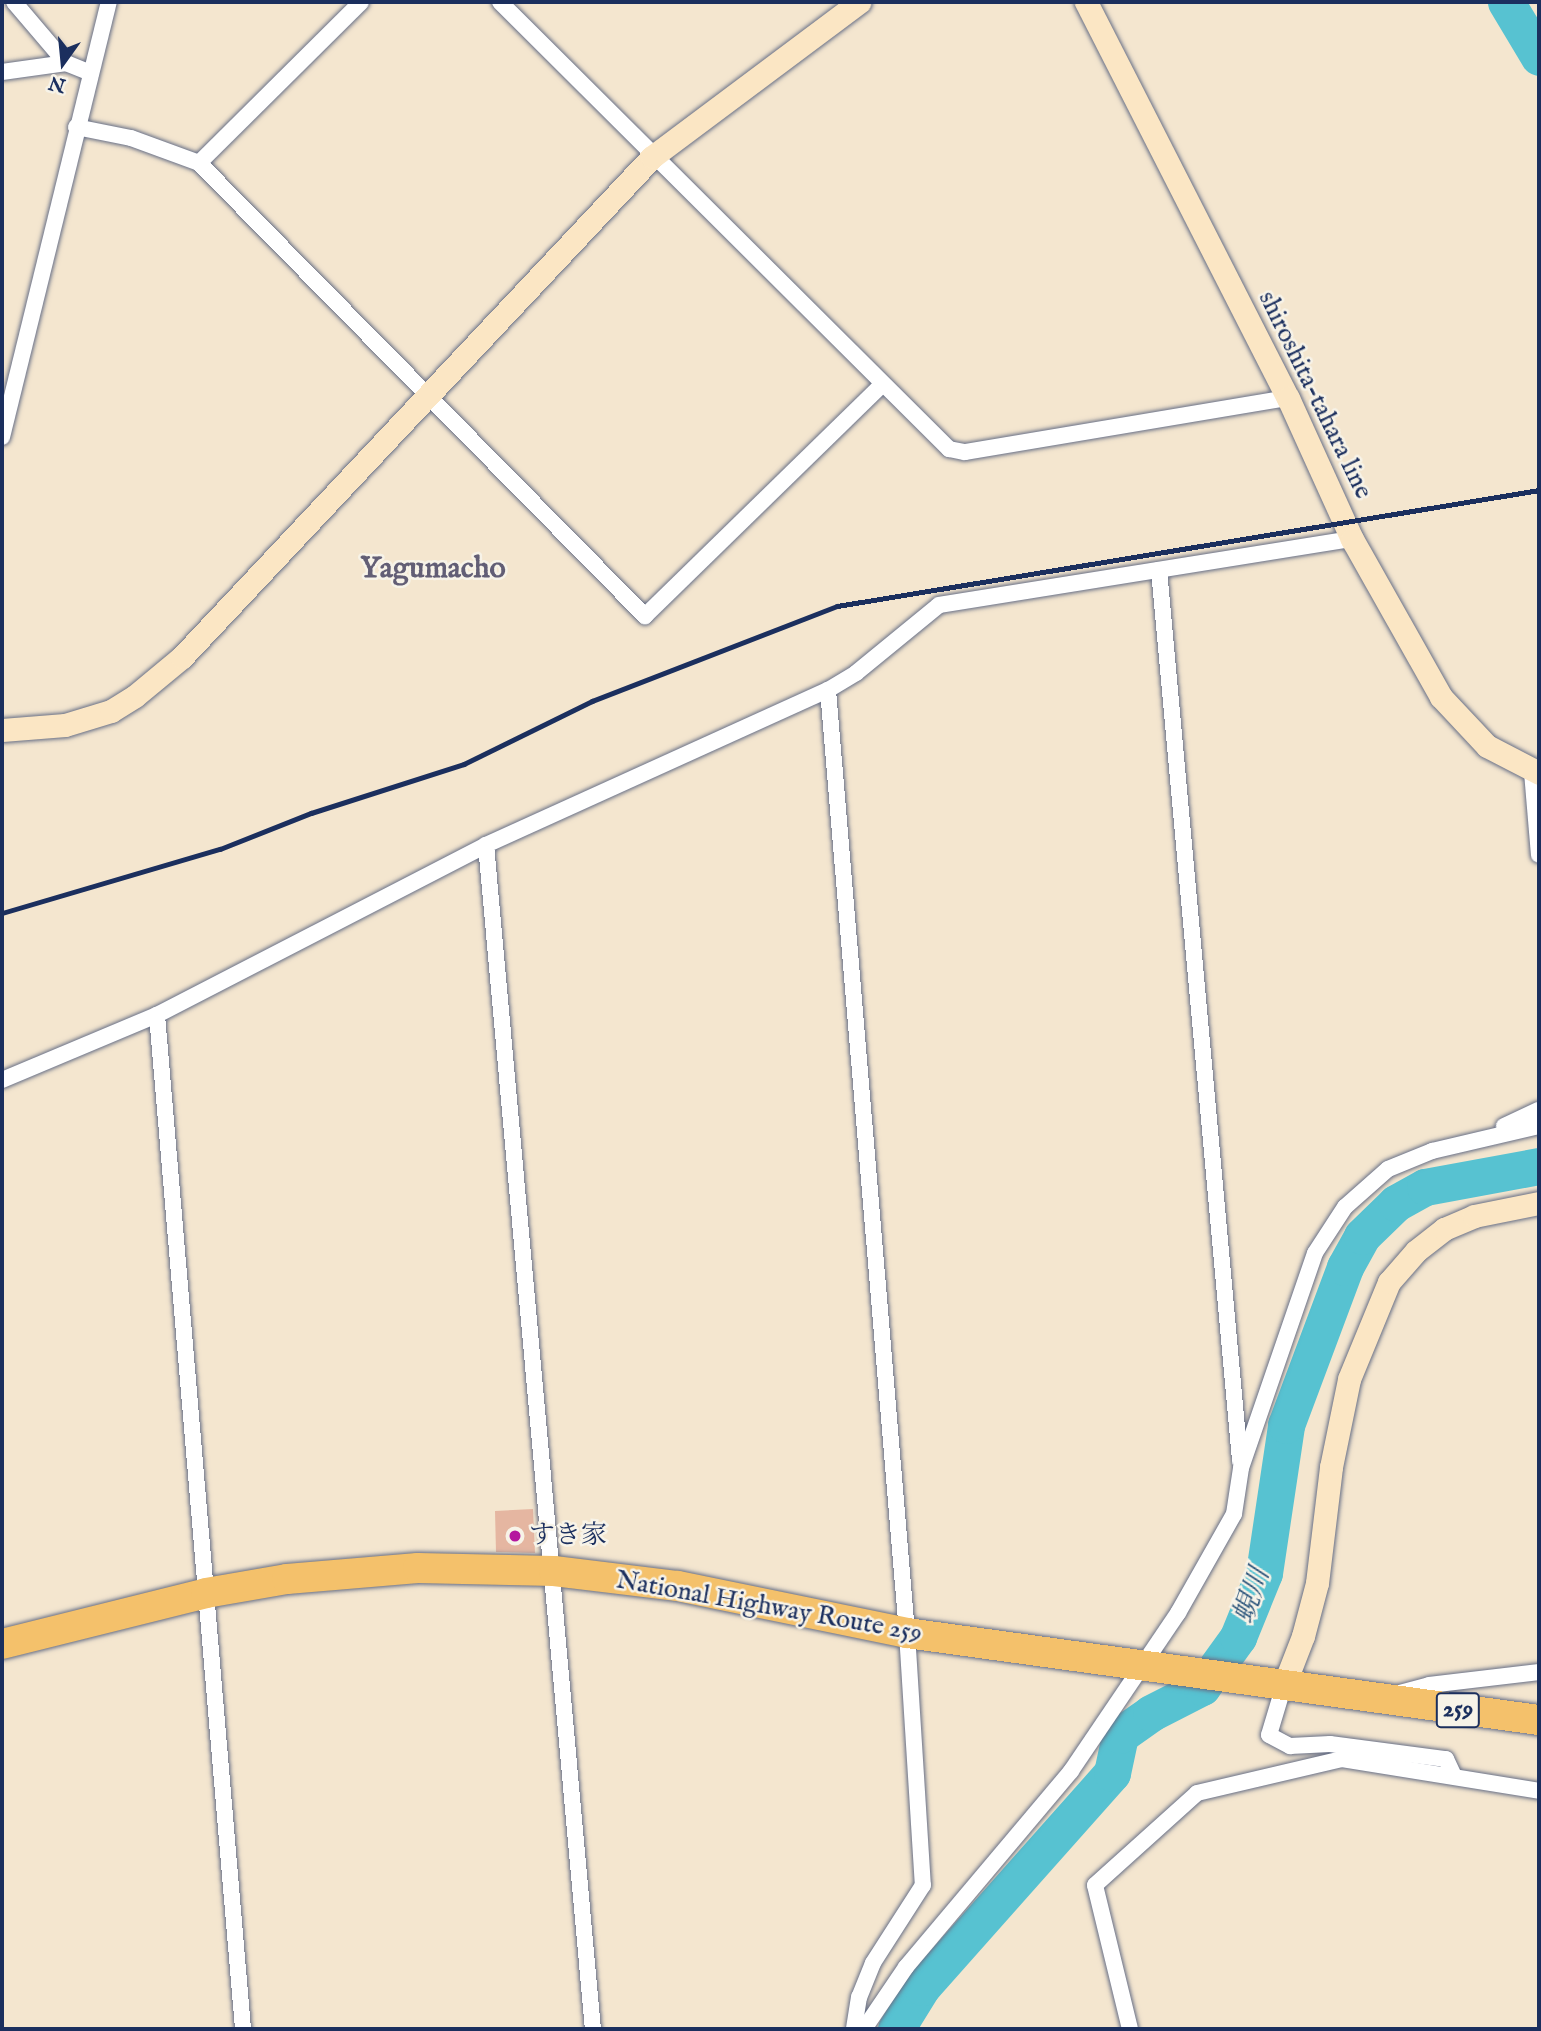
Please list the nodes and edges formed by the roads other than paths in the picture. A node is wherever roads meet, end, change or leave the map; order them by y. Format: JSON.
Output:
{"nodes":[{"id":1,"x":14,"y":2,"type":"edge"},
{"id":2,"x":109,"y":2,"type":"edge"},
{"id":3,"x":361,"y":2,"type":"edge"},
{"id":4,"x":500,"y":2,"type":"edge"},
{"id":5,"x":859,"y":2,"type":"edge"},
{"id":6,"x":1086,"y":2,"type":"edge"},
{"id":7,"x":66,"y":63,"type":"junction"},
{"id":8,"x":2,"y":72,"type":"edge"},
{"id":9,"x":92,"y":73,"type":"junction"},
{"id":10,"x":76,"y":127,"type":"junction"},
{"id":11,"x":652,"y":157,"type":"junction"},
{"id":12,"x":199,"y":163,"type":"junction"},
{"id":13,"x":883,"y":384,"type":"junction"},
{"id":14,"x":424,"y":395,"type":"junction"},
{"id":15,"x":1288,"y":398,"type":"junction"},
{"id":16,"x":2,"y":437,"type":"edge"},
{"id":17,"x":1352,"y":539,"type":"junction"},
{"id":18,"x":1159,"y":570,"type":"junction"},
{"id":19,"x":828,"y":690,"type":"junction"},
{"id":20,"x":2,"y":730,"type":"edge"},
{"id":21,"x":1536,"y":773,"type":"edge"},
{"id":22,"x":486,"y":845,"type":"junction"},
{"id":23,"x":1539,"y":855,"type":"edge"},
{"id":24,"x":157,"y":1015,"type":"junction"},
{"id":25,"x":2,"y":1080,"type":"edge"},
{"id":26,"x":1539,"y":1110,"type":"edge"},
{"id":27,"x":1539,"y":1126,"type":"edge"},
{"id":28,"x":1482,"y":1136,"type":"junction"},
{"id":29,"x":1539,"y":1203,"type":"edge"},
{"id":30,"x":1241,"y":1468,"type":"junction"},
{"id":31,"x":554,"y":1571,"type":"junction"},
{"id":32,"x":206,"y":1593,"type":"junction"},
{"id":33,"x":907,"y":1633,"type":"junction"},
{"id":34,"x":2,"y":1644,"type":"edge"},
{"id":35,"x":1150,"y":1666,"type":"junction"},
{"id":36,"x":1539,"y":1672,"type":"edge"},
{"id":37,"x":1284,"y":1685,"type":"junction"},
{"id":38,"x":1377,"y":1699,"type":"junction"},
{"id":39,"x":1539,"y":1720,"type":"edge"},
{"id":40,"x":1454,"y":1776,"type":"junction"},
{"id":41,"x":1539,"y":1791,"type":"edge"},
{"id":42,"x":243,"y":2029,"type":"edge"},
{"id":43,"x":593,"y":2029,"type":"edge"},
{"id":44,"x":855,"y":2029,"type":"edge"},
{"id":45,"x":864,"y":2029,"type":"edge"},
{"id":46,"x":1130,"y":2029,"type":"edge"}],
"edges":[{"from":1,"to":7,"type":"street"},
{"from":2,"to":9,"type":"street"},
{"from":3,"to":12,"type":"street"},
{"from":4,"to":11,"type":"street"},
{"from":5,"to":11,"type":"street"},
{"from":6,"to":15,"type":"street","name":"shiroshita-tahara line"},
{"from":7,"to":8,"type":"street"},
{"from":7,"to":9,"type":"street"},
{"from":9,"to":10,"type":"street"},
{"from":10,"to":12,"type":"street"},
{"from":10,"to":16,"type":"street"},
{"from":11,"to":13,"type":"street"},
{"from":11,"to":14,"type":"street"},
{"from":12,"to":14,"type":"street"},
{"from":13,"to":14,"type":"street"},
{"from":13,"to":15,"type":"street"},
{"from":14,"to":20,"type":"street"},
{"from":15,"to":17,"type":"street","name":"shiroshita-tahara line"},
{"from":17,"to":18,"type":"street"},
{"from":17,"to":21,"type":"street","name":"shiroshita-tahara line"},
{"from":18,"to":19,"type":"street"},
{"from":18,"to":30,"type":"street"},
{"from":19,"to":22,"type":"street"},
{"from":19,"to":33,"type":"street"},
{"from":21,"to":23,"type":"street"},
{"from":22,"to":24,"type":"street"},
{"from":22,"to":31,"type":"street"},
{"from":24,"to":25,"type":"street"},
{"from":24,"to":32,"type":"street"},
{"from":26,"to":28,"type":"street"},
{"from":27,"to":28,"type":"street"},
{"from":28,"to":30,"type":"street"},
{"from":29,"to":37,"type":"street"},
{"from":30,"to":35,"type":"street"},
{"from":31,"to":32,"type":"highway","name":"National Highway Route 259","number":"259"},
{"from":31,"to":33,"type":"highway","name":"National Highway Route 259","number":"259"},
{"from":31,"to":43,"type":"street"},
{"from":32,"to":34,"type":"highway","name":"National Highway Route 259","number":"259"},
{"from":32,"to":42,"type":"street"},
{"from":33,"to":35,"type":"highway","name":"National Highway Route 259","number":"259"},
{"from":33,"to":44,"type":"street"},
{"from":35,"to":37,"type":"highway","name":"National Highway Route 259","number":"259"},
{"from":35,"to":45,"type":"street"},
{"from":36,"to":38,"type":"street"},
{"from":37,"to":38,"type":"highway","name":"National Highway Route 259","number":"259"},
{"from":37,"to":40,"type":"street"},
{"from":38,"to":39,"type":"highway","name":"National Highway Route 259","number":"259"},
{"from":40,"to":41,"type":"street"},
{"from":40,"to":46,"type":"street"}]}
